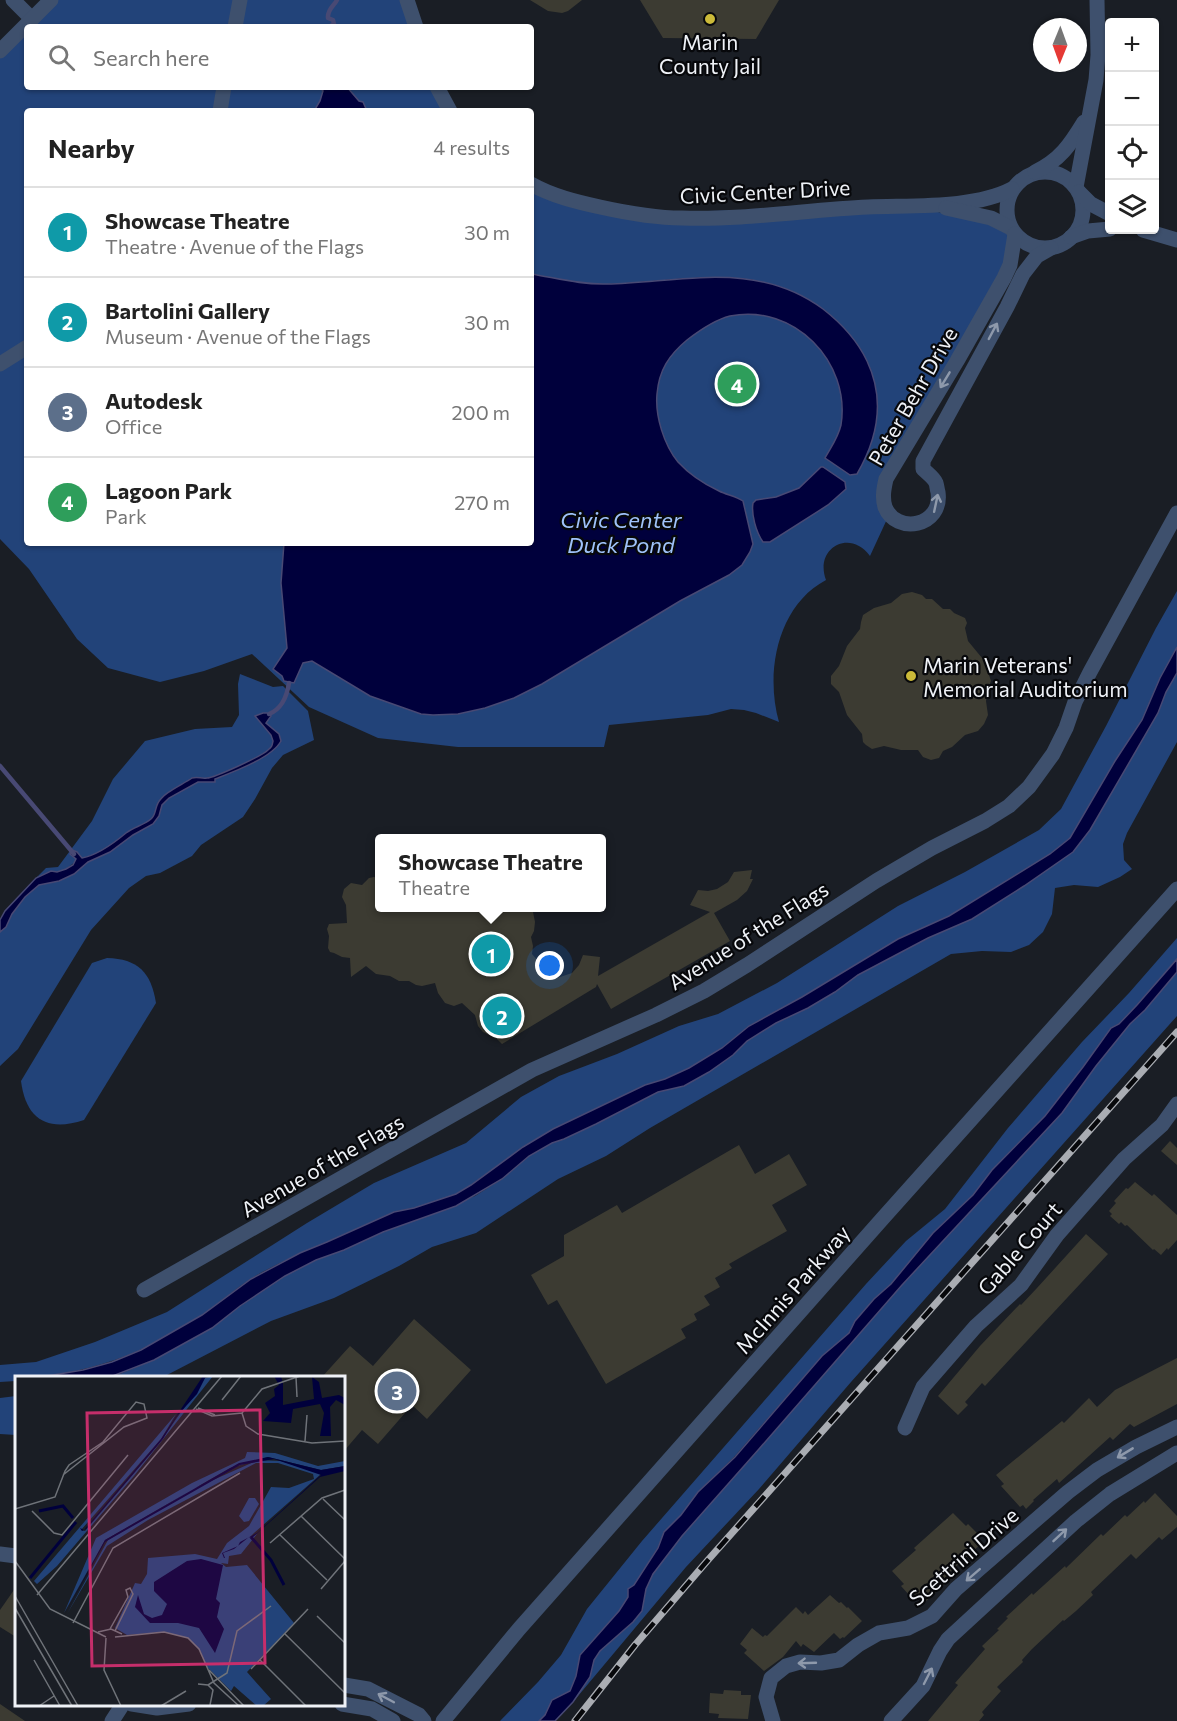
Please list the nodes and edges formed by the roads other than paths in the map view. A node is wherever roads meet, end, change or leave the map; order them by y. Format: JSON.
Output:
{"nodes":[{"id":1,"x":13,"y":0,"type":"edge"},
{"id":2,"x":51,"y":0,"type":"edge"},
{"id":3,"x":240,"y":0,"type":"edge"},
{"id":4,"x":407,"y":0,"type":"edge"},
{"id":5,"x":1097,"y":0,"type":"edge"},
{"id":6,"x":32,"y":19,"type":"junction"},
{"id":7,"x":27,"y":24,"type":"edge"},
{"id":8,"x":236,"y":24,"type":"edge"},
{"id":9,"x":415,"y":24,"type":"edge"},
{"id":10,"x":24,"y":27,"type":"edge"},
{"id":11,"x":0,"y":51,"type":"edge"},
{"id":12,"x":224,"y":90,"type":"edge"},
{"id":13,"x":439,"y":90,"type":"edge"},
{"id":14,"x":220,"y":108,"type":"edge"},
{"id":15,"x":448,"y":108,"type":"edge"},
{"id":16,"x":1089,"y":114,"type":"junction"},
{"id":17,"x":1031,"y":174,"type":"junction"},
{"id":18,"x":534,"y":185,"type":"edge"},
{"id":19,"x":1012,"y":189,"type":"junction"},
{"id":20,"x":1077,"y":190,"type":"junction"},
{"id":21,"x":934,"y":206,"type":"junction"},
{"id":22,"x":1105,"y":211,"type":"edge"},
{"id":23,"x":1105,"y":229,"type":"edge"},
{"id":24,"x":1013,"y":231,"type":"junction"},
{"id":25,"x":1157,"y":234,"type":"edge"},
{"id":26,"x":1071,"y":237,"type":"junction"},
{"id":27,"x":1177,"y":240,"type":"edge"},
{"id":28,"x":1051,"y":248,"type":"junction"},
{"id":29,"x":24,"y":349,"type":"edge"},
{"id":30,"x":0,"y":364,"type":"edge"},
{"id":31,"x":1177,"y":513,"type":"edge"},
{"id":32,"x":1177,"y":889,"type":"edge"},
{"id":33,"x":1177,"y":1104,"type":"edge"},
{"id":34,"x":144,"y":1290,"type":"dead end"},
{"id":35,"x":1177,"y":1426,"type":"edge"},
{"id":36,"x":905,"y":1428,"type":"dead end"},
{"id":37,"x":1177,"y":1453,"type":"edge"},
{"id":38,"x":0,"y":1554,"type":"edge"},
{"id":39,"x":15,"y":1556,"type":"edge"},
{"id":40,"x":345,"y":1685,"type":"edge"},
{"id":41,"x":345,"y":1704,"type":"edge"},
{"id":42,"x":122,"y":1706,"type":"edge"},
{"id":43,"x":144,"y":1706,"type":"edge"},
{"id":44,"x":173,"y":1706,"type":"edge"},
{"id":45,"x":112,"y":1721,"type":"edge"},
{"id":46,"x":393,"y":1721,"type":"edge"},
{"id":47,"x":424,"y":1721,"type":"edge"},
{"id":48,"x":443,"y":1721,"type":"edge"},
{"id":49,"x":773,"y":1721,"type":"edge"},
{"id":50,"x":891,"y":1721,"type":"edge"}],
"edges":[{"from":1,"to":6,"type":"street"},
{"from":2,"to":6,"type":"street"},
{"from":3,"to":8,"type":"street"},
{"from":4,"to":9,"type":"street"},
{"from":5,"to":16,"type":"street"},
{"from":6,"to":7,"type":"street"},
{"from":10,"to":11,"type":"street"},
{"from":12,"to":14,"type":"street"},
{"from":13,"to":15,"type":"street"},
{"from":16,"to":17,"type":"street"},
{"from":16,"to":20,"type":"street"},
{"from":17,"to":19,"type":"street"},
{"from":17,"to":20,"type":"street"},
{"from":18,"to":21,"type":"street","name":"Civic Center Drive"},
{"from":19,"to":21,"type":"street","name":"Civic Center Drive"},
{"from":19,"to":24,"type":"street"},
{"from":20,"to":22,"type":"street"},
{"from":20,"to":26,"type":"street"},
{"from":21,"to":24,"type":"street","name":"Civic Center Drive"},
{"from":23,"to":26,"type":"street"},
{"from":24,"to":28,"type":"street"},
{"from":24,"to":28,"type":"street","name":"Peter Behr Drive","one_way":true},
{"from":25,"to":27,"type":"street"},
{"from":26,"to":28,"type":"street"},
{"from":29,"to":30,"type":"street"},
{"from":31,"to":34,"type":"street","name":"Avenue of the Flags"},
{"from":32,"to":48,"type":"street","name":"McInnis Parkway"},
{"from":33,"to":36,"type":"street","name":"Gable Court"},
{"from":35,"to":49,"type":"street","name":"Scettrini Drive","one_way":true},
{"from":50,"to":37,"type":"street","one_way":true},
{"from":38,"to":39,"type":"street"},
{"from":47,"to":40,"type":"street","one_way":true},
{"from":41,"to":46,"type":"street"},
{"from":42,"to":45,"type":"street"},
{"from":43,"to":44,"type":"street"}]}
